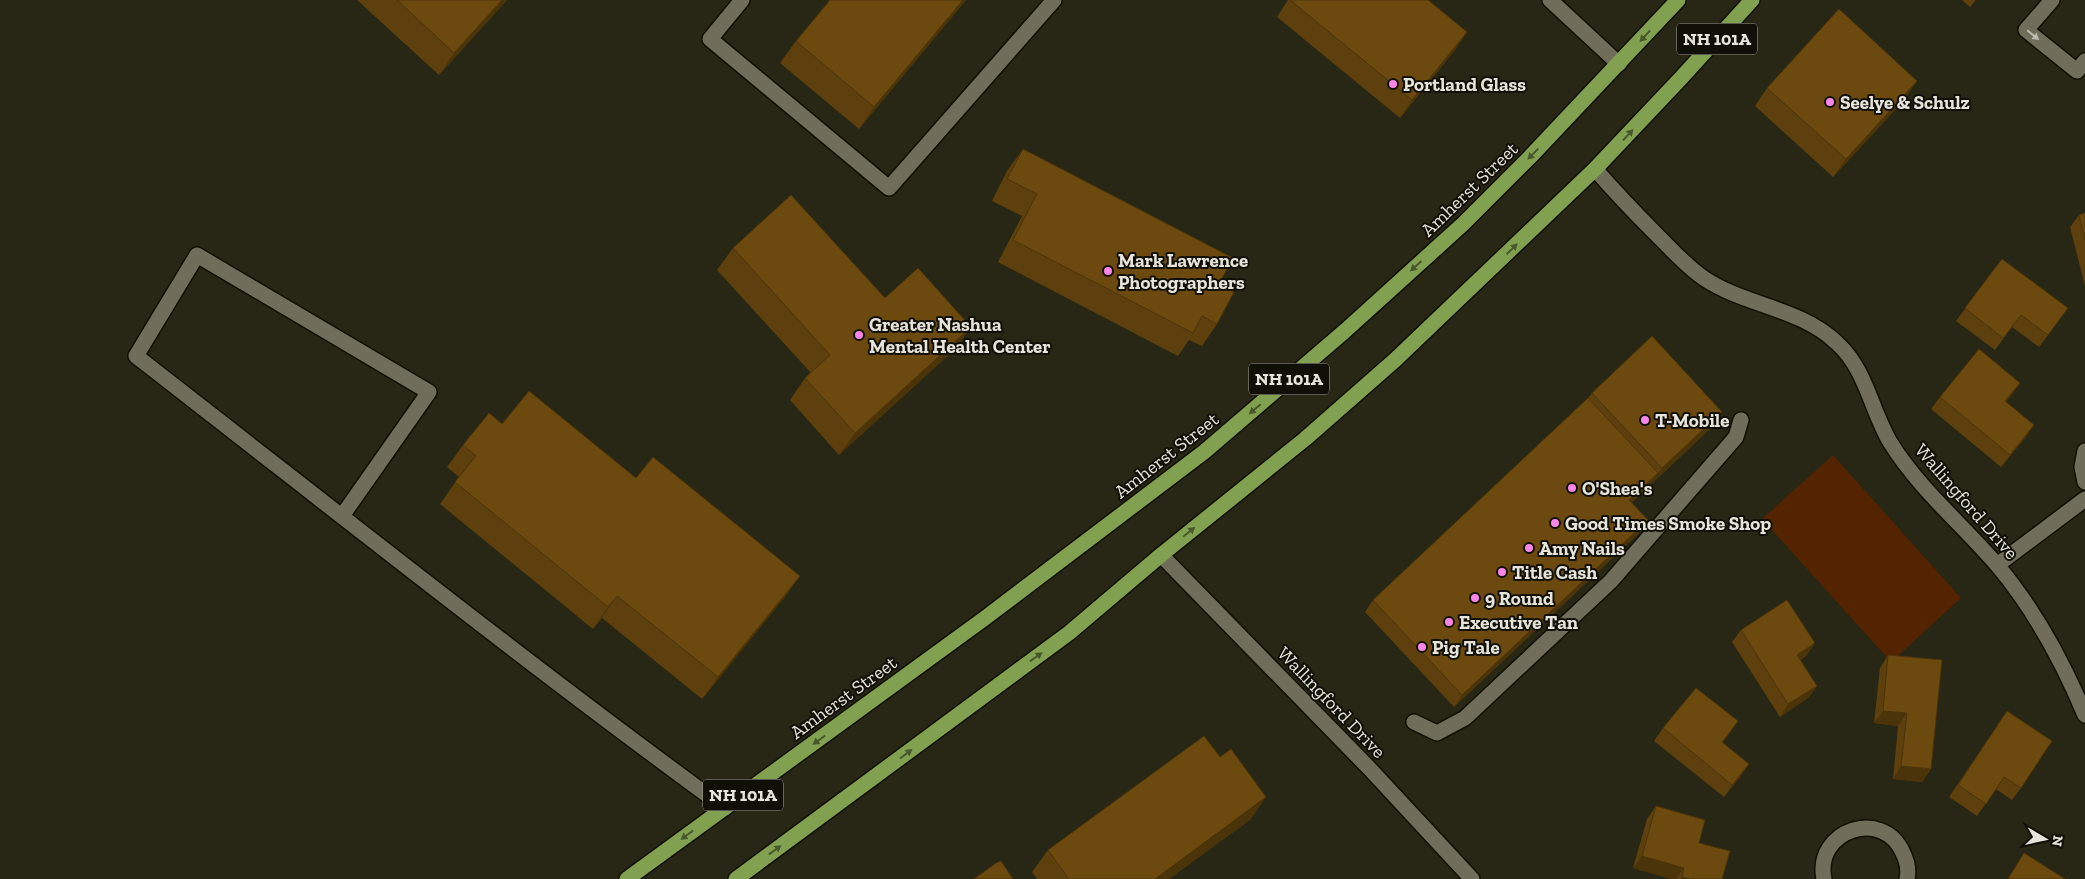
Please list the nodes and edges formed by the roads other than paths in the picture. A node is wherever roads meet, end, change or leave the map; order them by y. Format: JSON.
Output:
{"nodes":[{"id":1,"x":742,"y":0,"type":"edge"},
{"id":2,"x":1054,"y":0,"type":"edge"},
{"id":3,"x":1550,"y":0,"type":"edge"},
{"id":4,"x":1678,"y":0,"type":"edge"},
{"id":5,"x":1752,"y":0,"type":"edge"},
{"id":6,"x":2052,"y":0,"type":"edge"},
{"id":7,"x":2085,"y":61,"type":"edge"},
{"id":8,"x":1619,"y":64,"type":"junction"},
{"id":9,"x":1595,"y":169,"type":"junction"},
{"id":10,"x":1741,"y":420,"type":"dead end"},
{"id":11,"x":2085,"y":451,"type":"edge"},
{"id":12,"x":2085,"y":482,"type":"edge"},
{"id":13,"x":2085,"y":499,"type":"edge"},
{"id":14,"x":342,"y":516,"type":"junction"},
{"id":15,"x":1161,"y":555,"type":"junction"},
{"id":16,"x":1997,"y":565,"type":"junction"},
{"id":17,"x":2085,"y":714,"type":"edge"},
{"id":18,"x":1414,"y":722,"type":"dead end"},
{"id":19,"x":725,"y":808,"type":"junction"},
{"id":20,"x":627,"y":879,"type":"edge"},
{"id":21,"x":736,"y":879,"type":"edge"},
{"id":22,"x":1472,"y":879,"type":"edge"},
{"id":23,"x":1824,"y":879,"type":"edge"},
{"id":24,"x":1906,"y":879,"type":"edge"}],
"edges":[{"from":1,"to":2,"type":"street"},
{"from":3,"to":8,"type":"street"},
{"from":4,"to":8,"type":"highway","name":"Amherst Street","number":"NH 101A","one_way":true},
{"from":9,"to":5,"type":"highway","number":"NH 101A","one_way":true},
{"from":6,"to":7,"type":"street","one_way":true},
{"from":8,"to":19,"type":"highway","name":"Amherst Street","number":"NH 101A","one_way":true},
{"from":15,"to":9,"type":"highway","number":"NH 101A","one_way":true},
{"from":9,"to":16,"type":"street","name":"Wallingford Drive"},
{"from":10,"to":18,"type":"street"},
{"from":11,"to":12,"type":"street"},
{"from":13,"to":16,"type":"street"},
{"from":14,"to":14,"type":"street"},
{"from":14,"to":19,"type":"street"},
{"from":21,"to":15,"type":"highway","number":"NH 101A","one_way":true},
{"from":15,"to":22,"type":"street","name":"Wallingford Drive"},
{"from":16,"to":17,"type":"street","name":"Wallingford Drive"},
{"from":19,"to":20,"type":"highway","name":"Amherst Street","number":"NH 101A","one_way":true},
{"from":23,"to":24,"type":"street"}]}
